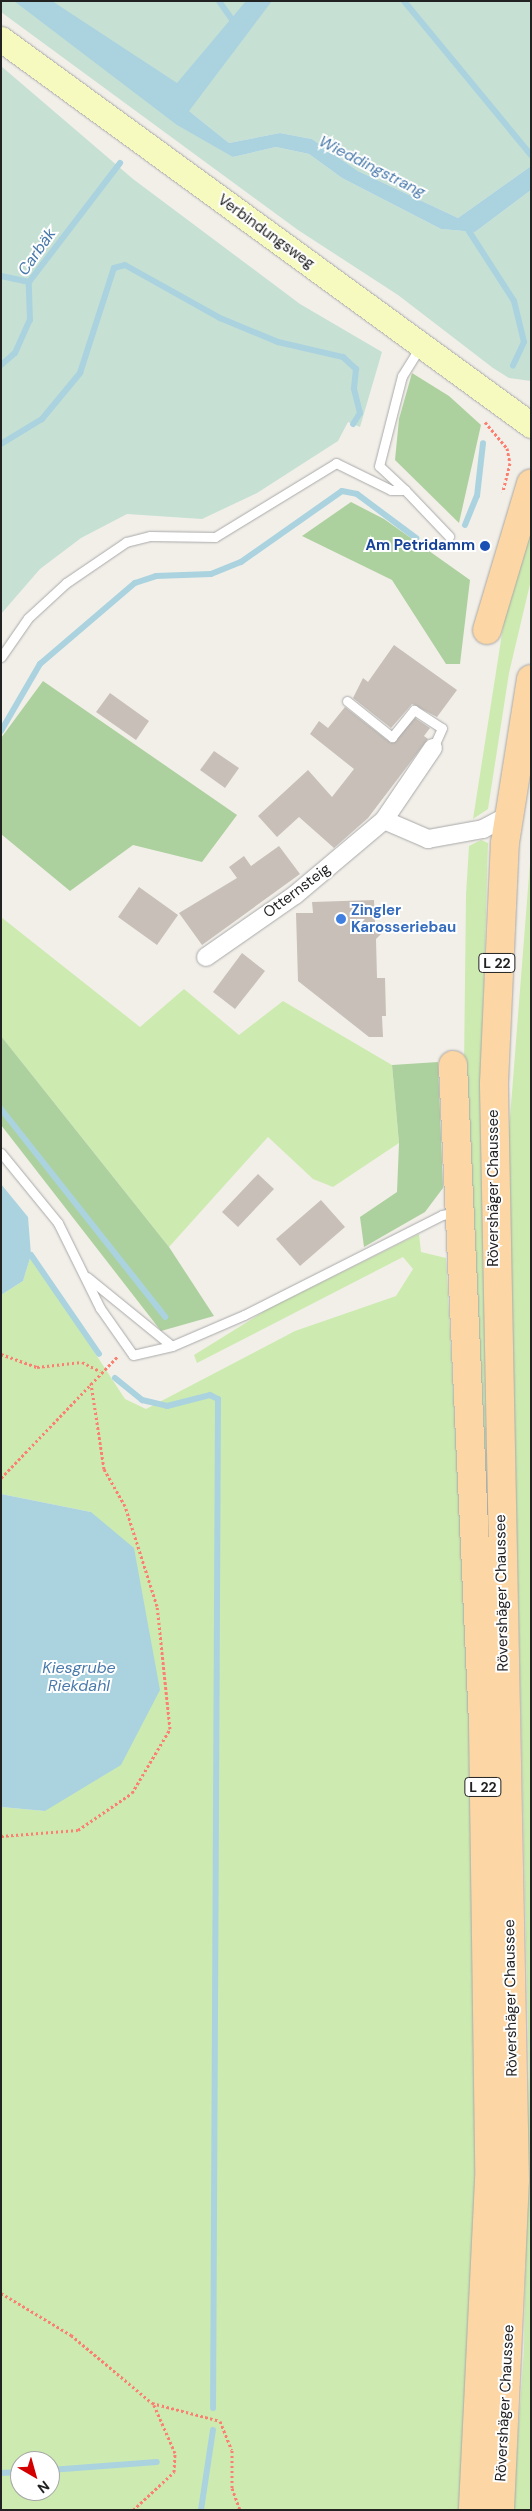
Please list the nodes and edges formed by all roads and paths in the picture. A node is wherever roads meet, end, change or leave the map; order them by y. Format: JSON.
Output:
{"nodes":[{"id":1,"x":1,"y":39,"type":"edge"},
{"id":2,"x":421,"y":345,"type":"junction"},
{"id":3,"x":531,"y":425,"type":"edge"},
{"id":4,"x":531,"y":483,"type":"edge"},
{"id":5,"x":405,"y":490,"type":"junction"},
{"id":6,"x":449,"y":536,"type":"dead end"},
{"id":7,"x":487,"y":630,"type":"dead end"},
{"id":8,"x":1,"y":657,"type":"edge"},
{"id":9,"x":531,"y":679,"type":"edge"},
{"id":10,"x":347,"y":701,"type":"dead end"},
{"id":11,"x":433,"y":748,"type":"joint"},
{"id":12,"x":509,"y":815,"type":"junction"},
{"id":13,"x":384,"y":820,"type":"junction"},
{"id":14,"x":206,"y":956,"type":"dead end"},
{"id":15,"x":453,"y":1065,"type":"dead end"},
{"id":16,"x":1,"y":1153,"type":"edge"},
{"id":17,"x":457,"y":1212,"type":"junction"},
{"id":18,"x":84,"y":1275,"type":"junction"},
{"id":19,"x":172,"y":1346,"type":"junction"},
{"id":20,"x":1,"y":1354,"type":"edge"},
{"id":21,"x":133,"y":1355,"type":"junction"},
{"id":22,"x":100,"y":1371,"type":"junction"},
{"id":23,"x":91,"y":1383,"type":"junction"},
{"id":24,"x":1,"y":1478,"type":"edge"},
{"id":25,"x":1,"y":1836,"type":"edge"},
{"id":26,"x":1,"y":2293,"type":"edge"},
{"id":27,"x":152,"y":2403,"type":"junction"},
{"id":28,"x":133,"y":2510,"type":"edge"},
{"id":29,"x":240,"y":2510,"type":"edge"},
{"id":30,"x":473,"y":2510,"type":"edge"},
{"id":31,"x":500,"y":2510,"type":"edge"}],
"edges":[{"from":1,"to":2,"type":"main road","name":"Verbindungsweg"},
{"from":2,"to":3,"type":"main road","name":"Verbindungsweg"},
{"from":2,"to":5,"type":"lane"},
{"from":4,"to":7,"type":"main road"},
{"from":5,"to":6,"type":"lane"},
{"from":5,"to":8,"type":"lane"},
{"from":9,"to":12,"type":"main road","name":"Rövershäger Chaussee","number":"L 22"},
{"from":10,"to":11,"type":"lane"},
{"from":11,"to":13,"type":"street","name":"Otternsteig"},
{"from":12,"to":13,"type":"street"},
{"from":12,"to":31,"type":"main road","name":"Rövershäger Chaussee","number":"L 22"},
{"from":13,"to":14,"type":"street","name":"Otternsteig"},
{"from":15,"to":17,"type":"main road","name":"Rövershäger Chaussee","number":"L 22"},
{"from":16,"to":18,"type":"lane"},
{"from":17,"to":19,"type":"lane"},
{"from":17,"to":30,"type":"main road","name":"Rövershäger Chaussee","number":"L 22"},
{"from":18,"to":19,"type":"lane"},
{"from":18,"to":21,"type":"lane"},
{"from":19,"to":21,"type":"lane"},
{"from":20,"to":22,"type":"path"},
{"from":21,"to":22,"type":"path"},
{"from":22,"to":23,"type":"path"},
{"from":23,"to":24,"type":"path"},
{"from":23,"to":25,"type":"path"},
{"from":26,"to":27,"type":"path"},
{"from":27,"to":28,"type":"path"},
{"from":27,"to":29,"type":"path"}]}
